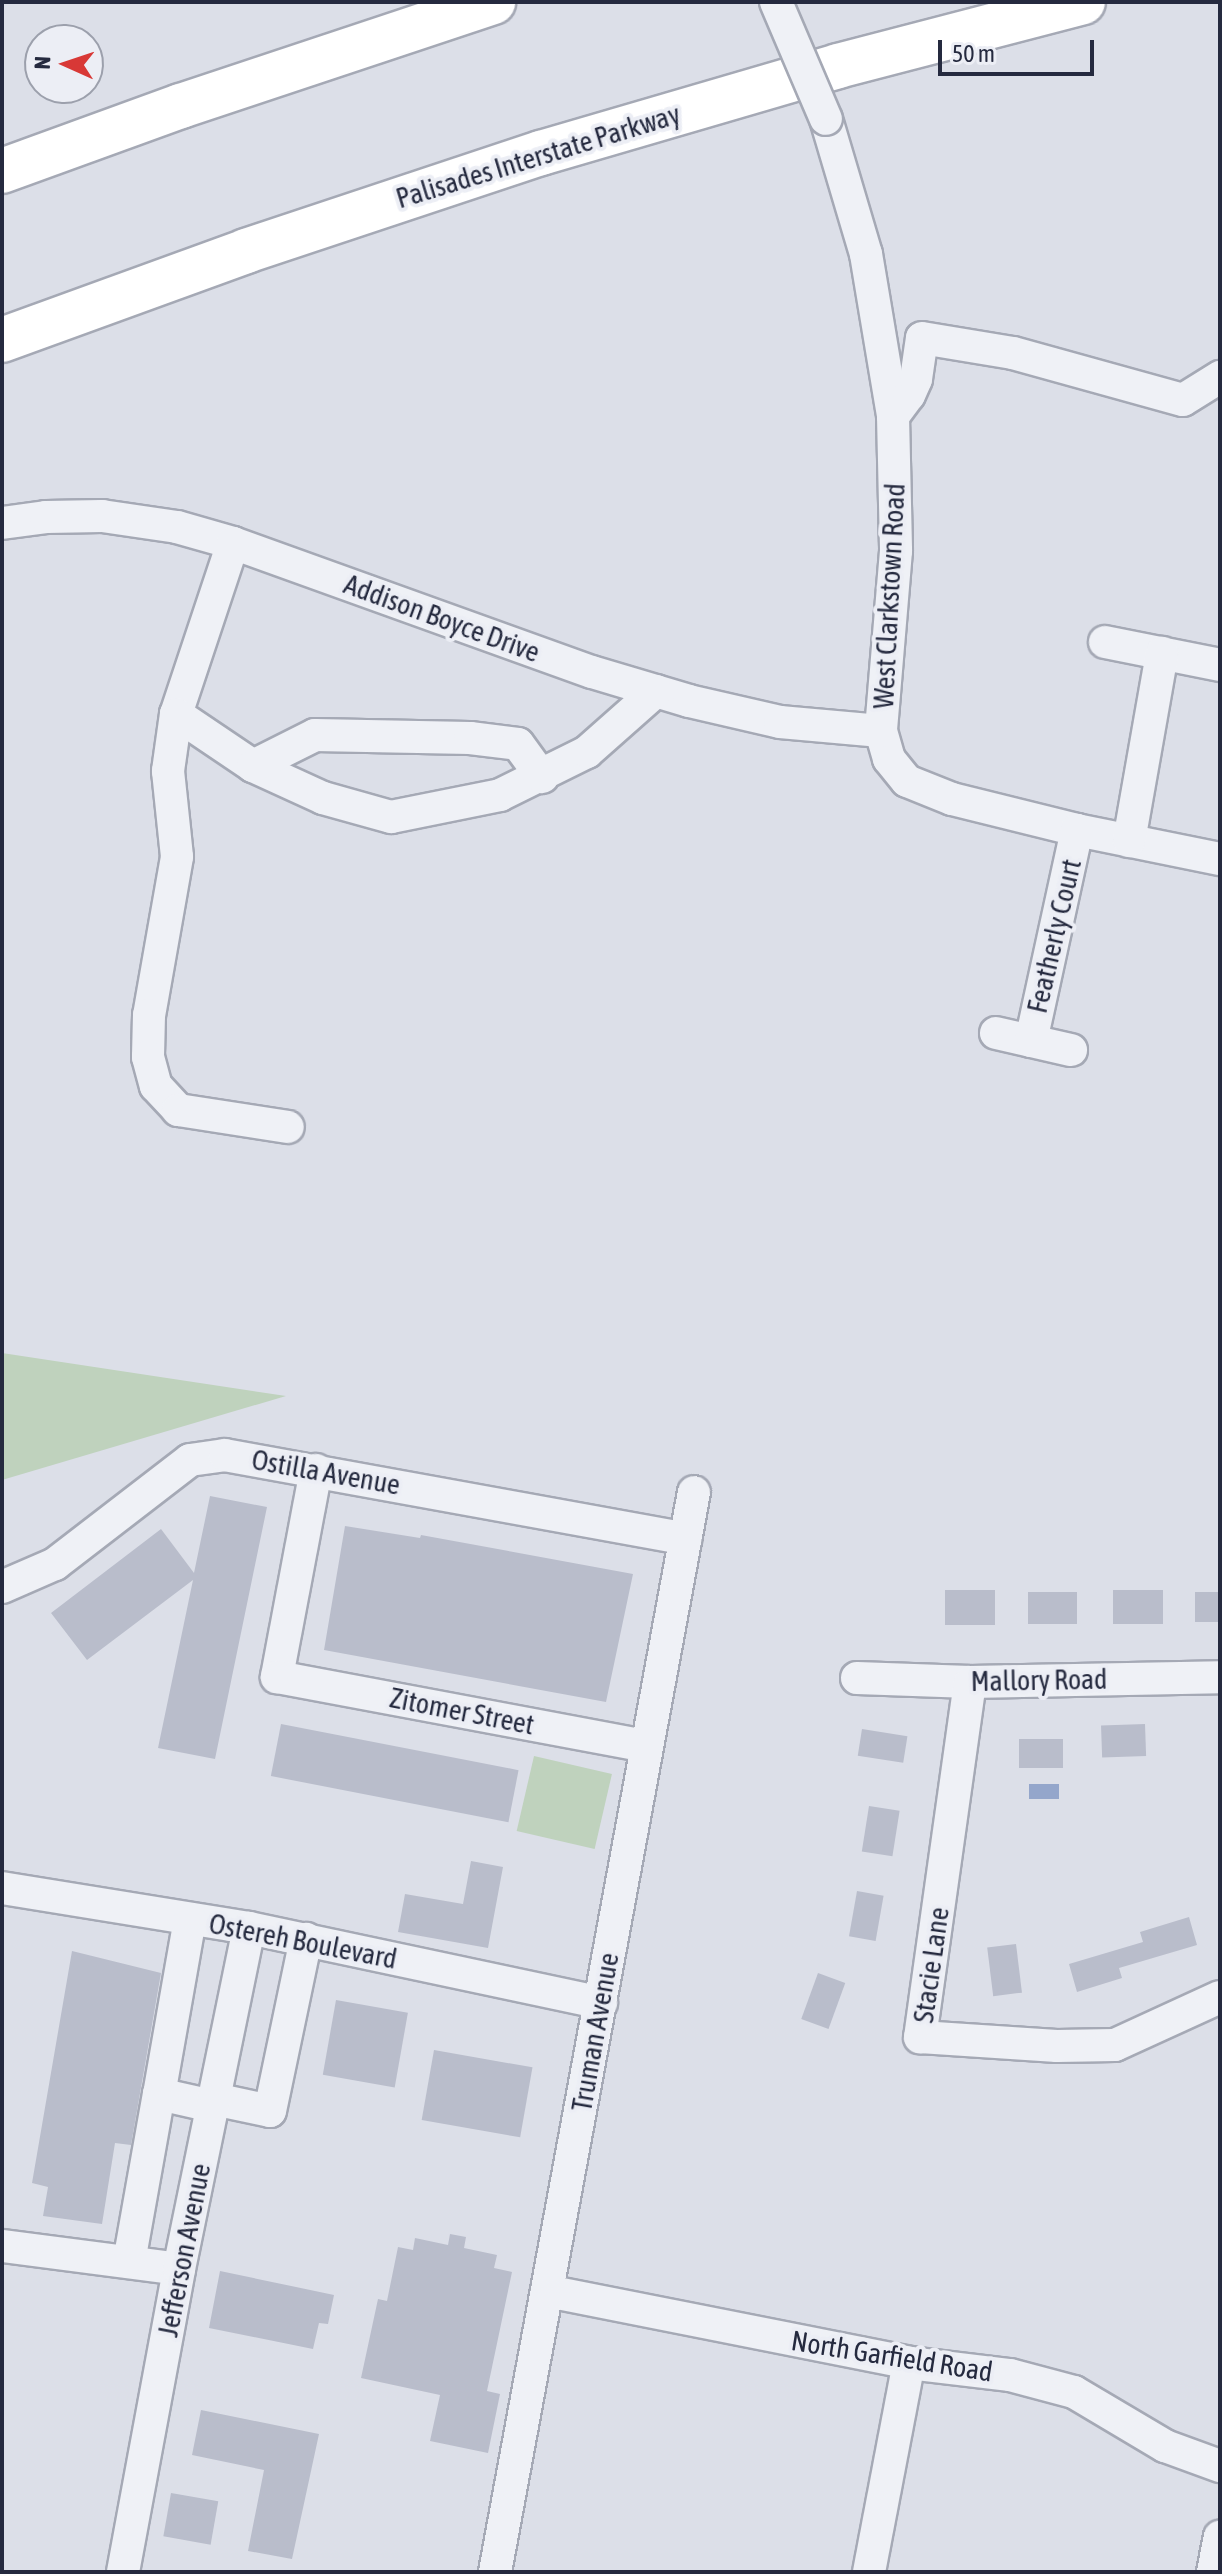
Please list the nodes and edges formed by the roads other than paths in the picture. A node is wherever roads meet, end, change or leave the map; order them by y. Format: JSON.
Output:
{"nodes":[{"id":1,"x":493,"y":2,"type":"edge"},
{"id":2,"x":776,"y":2,"type":"edge"},
{"id":3,"x":1083,"y":2,"type":"edge"},
{"id":4,"x":2,"y":171,"type":"edge"},
{"id":5,"x":2,"y":340,"type":"edge"},
{"id":6,"x":1220,"y":377,"type":"edge"},
{"id":7,"x":893,"y":416,"type":"junction"},
{"id":8,"x":2,"y":523,"type":"edge"},
{"id":9,"x":233,"y":543,"type":"junction"},
{"id":10,"x":1105,"y":642,"type":"dead end"},
{"id":11,"x":1162,"y":653,"type":"junction"},
{"id":12,"x":1220,"y":665,"type":"edge"},
{"id":13,"x":656,"y":691,"type":"junction"},
{"id":14,"x":176,"y":714,"type":"junction"},
{"id":15,"x":881,"y":731,"type":"junction"},
{"id":16,"x":253,"y":766,"type":"junction"},
{"id":17,"x":542,"y":777,"type":"junction"},
{"id":18,"x":1077,"y":830,"type":"junction"},
{"id":19,"x":1129,"y":841,"type":"junction"},
{"id":20,"x":1220,"y":859,"type":"edge"},
{"id":21,"x":996,"y":1033,"type":"dead end"},
{"id":22,"x":1031,"y":1041,"type":"junction"},
{"id":23,"x":1071,"y":1050,"type":"dead end"},
{"id":24,"x":288,"y":1127,"type":"dead end"},
{"id":25,"x":316,"y":1470,"type":"junction"},
{"id":26,"x":694,"y":1492,"type":"dead end"},
{"id":27,"x":685,"y":1539,"type":"junction"},
{"id":28,"x":2,"y":1587,"type":"edge"},
{"id":29,"x":1220,"y":1677,"type":"edge"},
{"id":30,"x":857,"y":1678,"type":"dead end"},
{"id":31,"x":970,"y":1682,"type":"junction"},
{"id":32,"x":647,"y":1746,"type":"junction"},
{"id":33,"x":2,"y":1888,"type":"edge"},
{"id":34,"x":190,"y":1919,"type":"junction"},
{"id":35,"x":249,"y":1928,"type":"junction"},
{"id":36,"x":306,"y":1939,"type":"junction"},
{"id":37,"x":1220,"y":1997,"type":"edge"},
{"id":38,"x":601,"y":2003,"type":"junction"},
{"id":39,"x":159,"y":2094,"type":"junction"},
{"id":40,"x":213,"y":2102,"type":"junction"},
{"id":41,"x":2,"y":2246,"type":"edge"},
{"id":42,"x":129,"y":2262,"type":"junction"},
{"id":43,"x":179,"y":2269,"type":"junction"},
{"id":44,"x":547,"y":2291,"type":"junction"},
{"id":45,"x":909,"y":2363,"type":"junction"},
{"id":46,"x":1220,"y":2466,"type":"edge"},
{"id":47,"x":1220,"y":2537,"type":"edge"},
{"id":48,"x":123,"y":2572,"type":"edge"},
{"id":49,"x":495,"y":2572,"type":"edge"},
{"id":50,"x":869,"y":2572,"type":"edge"},
{"id":51,"x":1213,"y":2572,"type":"edge"}],
"edges":[{"from":1,"to":4,"type":"highway"},
{"from":2,"to":7,"type":"street","name":"West Clarkstown Road","bridge":true},
{"from":3,"to":5,"type":"highway","name":"Palisades Interstate Parkway"},
{"from":6,"to":7,"type":"street"},
{"from":7,"to":15,"type":"street","name":"West Clarkstown Road"},
{"from":8,"to":9,"type":"street","name":"Addison Boyce Drive"},
{"from":9,"to":13,"type":"street","name":"Addison Boyce Drive"},
{"from":9,"to":14,"type":"street"},
{"from":10,"to":11,"type":"street"},
{"from":11,"to":12,"type":"street"},
{"from":11,"to":19,"type":"street"},
{"from":13,"to":15,"type":"street","name":"Addison Boyce Drive"},
{"from":13,"to":17,"type":"street"},
{"from":14,"to":16,"type":"street"},
{"from":14,"to":24,"type":"street"},
{"from":15,"to":18,"type":"street","name":"West Clarkstown Road"},
{"from":16,"to":17,"type":"street"},
{"from":16,"to":17,"type":"street"},
{"from":18,"to":19,"type":"street","name":"West Clarkstown Road"},
{"from":18,"to":22,"type":"street","name":"Featherly Court"},
{"from":19,"to":20,"type":"street","name":"West Clarkstown Road"},
{"from":21,"to":22,"type":"street","name":"Featherly Court"},
{"from":22,"to":23,"type":"street","name":"Featherly Court"},
{"from":25,"to":27,"type":"street","name":"Ostilla Avenue"},
{"from":25,"to":28,"type":"street","name":"Ostilla Avenue"},
{"from":25,"to":32,"type":"street","name":"Zitomer Street"},
{"from":26,"to":27,"type":"street","name":"Truman Avenue"},
{"from":27,"to":32,"type":"street","name":"Truman Avenue"},
{"from":29,"to":31,"type":"street","name":"Mallory Road"},
{"from":30,"to":31,"type":"street","name":"Mallory Road"},
{"from":31,"to":37,"type":"street","name":"Stacie Lane"},
{"from":32,"to":38,"type":"street","name":"Truman Avenue"},
{"from":33,"to":34,"type":"street","name":"Ostereh Boulevard"},
{"from":34,"to":35,"type":"street","name":"Ostereh Boulevard"},
{"from":34,"to":39,"type":"street"},
{"from":35,"to":36,"type":"street","name":"Ostereh Boulevard"},
{"from":35,"to":40,"type":"street","name":"Jefferson Avenue"},
{"from":36,"to":38,"type":"street","name":"Ostereh Boulevard"},
{"from":36,"to":40,"type":"street"},
{"from":38,"to":44,"type":"street","name":"Truman Avenue"},
{"from":39,"to":40,"type":"street"},
{"from":39,"to":42,"type":"street"},
{"from":40,"to":43,"type":"street","name":"Jefferson Avenue"},
{"from":41,"to":42,"type":"street"},
{"from":42,"to":43,"type":"street"},
{"from":43,"to":48,"type":"street","name":"Jefferson Avenue"},
{"from":44,"to":45,"type":"street","name":"North Garfield Road"},
{"from":44,"to":49,"type":"street","name":"Truman Avenue"},
{"from":45,"to":46,"type":"street","name":"North Garfield Road"},
{"from":45,"to":50,"type":"street"},
{"from":47,"to":51,"type":"street"}]}
